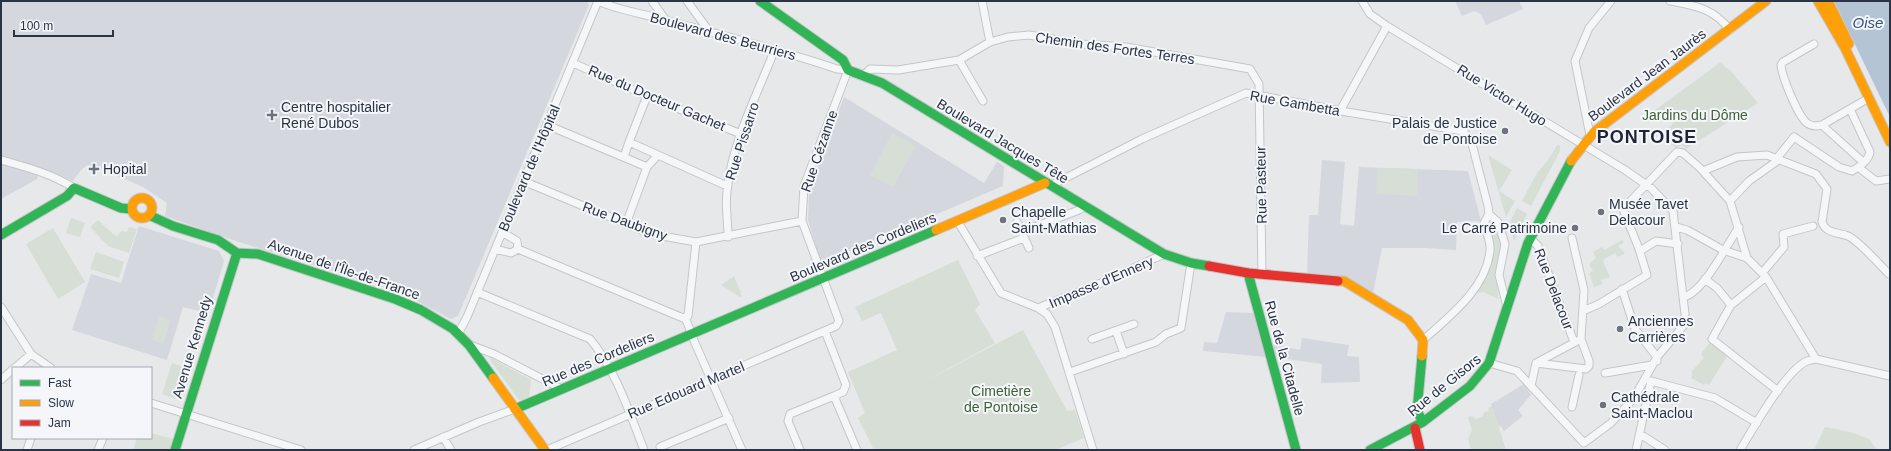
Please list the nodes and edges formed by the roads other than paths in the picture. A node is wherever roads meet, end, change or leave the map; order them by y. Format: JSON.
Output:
{"nodes":[{"id":1,"x":598,"y":1,"type":"edge"},
{"id":2,"x":652,"y":1,"type":"edge"},
{"id":3,"x":687,"y":1,"type":"edge"},
{"id":4,"x":760,"y":1,"type":"edge"},
{"id":5,"x":982,"y":1,"type":"edge"},
{"id":6,"x":1362,"y":1,"type":"edge"},
{"id":7,"x":1611,"y":1,"type":"edge"},
{"id":8,"x":1670,"y":1,"type":"edge"},
{"id":9,"x":1766,"y":1,"type":"edge"},
{"id":10,"x":1820,"y":1,"type":"edge"},
{"id":11,"x":611,"y":4,"type":"edge"},
{"id":12,"x":665,"y":19,"type":"junction"},
{"id":13,"x":1387,"y":26,"type":"junction"},
{"id":14,"x":1730,"y":30,"type":"junction"},
{"id":15,"x":709,"y":31,"type":"junction"},
{"id":16,"x":990,"y":42,"type":"junction"},
{"id":17,"x":1814,"y":44,"type":"dead end"},
{"id":18,"x":775,"y":49,"type":"junction"},
{"id":19,"x":959,"y":60,"type":"junction"},
{"id":20,"x":573,"y":63,"type":"junction"},
{"id":21,"x":848,"y":70,"type":"junction"},
{"id":22,"x":864,"y":75,"type":"junction"},
{"id":23,"x":647,"y":96,"type":"junction"},
{"id":24,"x":1260,"y":96,"type":"junction"},
{"id":25,"x":1869,"y":98,"type":"junction"},
{"id":26,"x":983,"y":101,"type":"dead end"},
{"id":27,"x":1850,"y":109,"type":"junction"},
{"id":28,"x":1340,"y":111,"type":"junction"},
{"id":29,"x":1822,"y":124,"type":"junction"},
{"id":30,"x":547,"y":125,"type":"junction"},
{"id":31,"x":1890,"y":131,"type":"edge"},
{"id":32,"x":741,"y":134,"type":"junction"},
{"id":33,"x":1590,"y":135,"type":"junction"},
{"id":34,"x":629,"y":142,"type":"junction"},
{"id":35,"x":1890,"y":142,"type":"edge"},
{"id":36,"x":1582,"y":144,"type":"junction"},
{"id":37,"x":658,"y":155,"type":"junction"},
{"id":38,"x":624,"y":157,"type":"junction"},
{"id":39,"x":1779,"y":158,"type":"junction"},
{"id":40,"x":1,"y":160,"type":"edge"},
{"id":41,"x":1861,"y":165,"type":"junction"},
{"id":42,"x":647,"y":167,"type":"junction"},
{"id":43,"x":1702,"y":171,"type":"junction"},
{"id":44,"x":1890,"y":180,"type":"edge"},
{"id":45,"x":524,"y":181,"type":"junction"},
{"id":46,"x":1048,"y":184,"type":"junction"},
{"id":47,"x":1646,"y":185,"type":"junction"},
{"id":48,"x":727,"y":186,"type":"junction"},
{"id":49,"x":74,"y":188,"type":"junction"},
{"id":50,"x":1730,"y":201,"type":"junction"},
{"id":51,"x":1084,"y":207,"type":"junction"},
{"id":52,"x":131,"y":209,"type":"junction"},
{"id":53,"x":1490,"y":214,"type":"junction"},
{"id":54,"x":151,"y":216,"type":"junction"},
{"id":55,"x":802,"y":221,"type":"junction"},
{"id":56,"x":958,"y":222,"type":"junction"},
{"id":57,"x":1017,"y":222,"type":"dead end"},
{"id":58,"x":626,"y":224,"type":"junction"},
{"id":59,"x":1813,"y":226,"type":"dead end"},
{"id":60,"x":1676,"y":227,"type":"junction"},
{"id":61,"x":1739,"y":227,"type":"junction"},
{"id":62,"x":502,"y":232,"type":"junction"},
{"id":63,"x":1,"y":235,"type":"edge"},
{"id":64,"x":1023,"y":235,"type":"junction"},
{"id":65,"x":728,"y":237,"type":"junction"},
{"id":66,"x":1530,"y":238,"type":"junction"},
{"id":67,"x":1572,"y":238,"type":"dead end"},
{"id":68,"x":696,"y":242,"type":"junction"},
{"id":69,"x":1678,"y":244,"type":"junction"},
{"id":70,"x":1029,"y":248,"type":"dead end"},
{"id":71,"x":495,"y":249,"type":"junction"},
{"id":72,"x":518,"y":249,"type":"junction"},
{"id":73,"x":1723,"y":250,"type":"junction"},
{"id":74,"x":1640,"y":251,"type":"junction"},
{"id":75,"x":237,"y":254,"type":"junction"},
{"id":76,"x":1164,"y":254,"type":"junction"},
{"id":77,"x":977,"y":256,"type":"junction"},
{"id":78,"x":1747,"y":258,"type":"junction"},
{"id":79,"x":1190,"y":263,"type":"junction"},
{"id":80,"x":1248,"y":273,"type":"junction"},
{"id":81,"x":1889,"y":274,"type":"dead end"},
{"id":82,"x":1262,"y":275,"type":"junction"},
{"id":83,"x":1764,"y":275,"type":"junction"},
{"id":84,"x":822,"y":279,"type":"junction"},
{"id":85,"x":1705,"y":279,"type":"junction"},
{"id":86,"x":1622,"y":290,"type":"junction"},
{"id":87,"x":478,"y":292,"type":"junction"},
{"id":88,"x":1683,"y":297,"type":"junction"},
{"id":89,"x":1731,"y":305,"type":"junction"},
{"id":90,"x":1,"y":307,"type":"edge"},
{"id":91,"x":1507,"y":307,"type":"junction"},
{"id":92,"x":1038,"y":308,"type":"junction"},
{"id":93,"x":1583,"y":311,"type":"junction"},
{"id":94,"x":685,"y":317,"type":"junction"},
{"id":95,"x":1134,"y":324,"type":"dead end"},
{"id":96,"x":825,"y":331,"type":"junction"},
{"id":97,"x":1116,"y":331,"type":"junction"},
{"id":98,"x":458,"y":334,"type":"junction"},
{"id":99,"x":692,"y":335,"type":"junction"},
{"id":100,"x":1092,"y":340,"type":"dead end"},
{"id":101,"x":1423,"y":340,"type":"junction"},
{"id":102,"x":1578,"y":341,"type":"junction"},
{"id":103,"x":469,"y":344,"type":"junction"},
{"id":104,"x":31,"y":354,"type":"junction"},
{"id":105,"x":1124,"y":354,"type":"junction"},
{"id":106,"x":1816,"y":359,"type":"junction"},
{"id":107,"x":1655,"y":362,"type":"junction"},
{"id":108,"x":1489,"y":363,"type":"junction"},
{"id":109,"x":1536,"y":363,"type":"junction"},
{"id":110,"x":16,"y":367,"type":"edge"},
{"id":111,"x":50,"y":367,"type":"edge"},
{"id":112,"x":610,"y":370,"type":"junction"},
{"id":113,"x":12,"y":371,"type":"edge"},
{"id":114,"x":1070,"y":372,"type":"junction"},
{"id":115,"x":1605,"y":373,"type":"dead end"},
{"id":116,"x":1579,"y":375,"type":"dead end"},
{"id":117,"x":1890,"y":376,"type":"edge"},
{"id":118,"x":1,"y":380,"type":"edge"},
{"id":119,"x":711,"y":380,"type":"junction"},
{"id":120,"x":1531,"y":386,"type":"junction"},
{"id":121,"x":560,"y":390,"type":"junction"},
{"id":122,"x":1778,"y":392,"type":"junction"},
{"id":123,"x":834,"y":396,"type":"junction"},
{"id":124,"x":152,"y":402,"type":"edge"},
{"id":125,"x":1572,"y":407,"type":"dead end"},
{"id":126,"x":516,"y":409,"type":"junction"},
{"id":127,"x":186,"y":414,"type":"junction"},
{"id":128,"x":630,"y":414,"type":"junction"},
{"id":129,"x":728,"y":418,"type":"junction"},
{"id":130,"x":1757,"y":422,"type":"junction"},
{"id":131,"x":1419,"y":425,"type":"junction"},
{"id":132,"x":1640,"y":434,"type":"junction"},
{"id":133,"x":443,"y":437,"type":"junction"},
{"id":134,"x":31,"y":439,"type":"edge"},
{"id":135,"x":103,"y":439,"type":"edge"},
{"id":136,"x":1583,"y":447,"type":"edge"},
{"id":137,"x":660,"y":448,"type":"dead end"},
{"id":138,"x":27,"y":450,"type":"edge"},
{"id":139,"x":98,"y":450,"type":"edge"},
{"id":140,"x":175,"y":450,"type":"edge"},
{"id":141,"x":301,"y":450,"type":"edge"},
{"id":142,"x":414,"y":450,"type":"edge"},
{"id":143,"x":451,"y":450,"type":"edge"},
{"id":144,"x":546,"y":450,"type":"edge"},
{"id":145,"x":644,"y":450,"type":"edge"},
{"id":146,"x":742,"y":450,"type":"edge"},
{"id":147,"x":800,"y":450,"type":"edge"},
{"id":148,"x":857,"y":450,"type":"edge"},
{"id":149,"x":1093,"y":450,"type":"edge"},
{"id":150,"x":1296,"y":450,"type":"edge"},
{"id":151,"x":1370,"y":450,"type":"edge"},
{"id":152,"x":1420,"y":450,"type":"edge"},
{"id":153,"x":1636,"y":450,"type":"edge"},
{"id":154,"x":1665,"y":450,"type":"edge"},
{"id":155,"x":1740,"y":450,"type":"edge"}],
"edges":[{"from":1,"to":11,"type":"street","name":"Boulevard des Beurriers"},
{"from":1,"to":20,"type":"street","name":"Boulevard de l'Hôpital"},
{"from":2,"to":12,"type":"street"},
{"from":3,"to":15,"type":"street"},
{"from":4,"to":21,"type":"street"},
{"from":5,"to":16,"type":"street"},
{"from":6,"to":13,"type":"street","name":"Rue Victor Hugo"},
{"from":7,"to":33,"type":"street"},
{"from":8,"to":14,"type":"street"},
{"from":9,"to":14,"type":"street","name":"Boulevard Jean Jaurès"},
{"from":10,"to":25,"type":"street"},
{"from":10,"to":31,"type":"street"},
{"from":11,"to":12,"type":"street","name":"Boulevard des Beurriers"},
{"from":12,"to":15,"type":"street","name":"Boulevard des Beurriers"},
{"from":13,"to":28,"type":"street"},
{"from":13,"to":36,"type":"street","name":"Rue Victor Hugo"},
{"from":14,"to":33,"type":"street","name":"Boulevard Jean Jaurès"},
{"from":15,"to":18,"type":"street","name":"Boulevard des Beurriers"},
{"from":16,"to":19,"type":"street","name":"Chemin des Fortes Terres"},
{"from":16,"to":24,"type":"street","name":"Chemin des Fortes Terres"},
{"from":17,"to":29,"type":"street"},
{"from":18,"to":21,"type":"street","name":"Boulevard des Beurriers"},
{"from":18,"to":32,"type":"street","name":"Rue Pissarro"},
{"from":19,"to":22,"type":"street","name":"Chemin des Fortes Terres"},
{"from":19,"to":26,"type":"street"},
{"from":20,"to":23,"type":"street","name":"Rue du Docteur Gachet"},
{"from":20,"to":30,"type":"street","name":"Boulevard de l'Hôpital"},
{"from":21,"to":22,"type":"street","name":"Boulevard Jacques Tête"},
{"from":21,"to":55,"type":"street","name":"Rue Cézanne"},
{"from":22,"to":46,"type":"street","name":"Boulevard Jacques Tête"},
{"from":23,"to":32,"type":"street","name":"Rue du Docteur Gachet"},
{"from":23,"to":34,"type":"street"},
{"from":24,"to":28,"type":"street","name":"Rue Gambetta"},
{"from":24,"to":46,"type":"street","name":"Rue Gambetta"},
{"from":24,"to":82,"type":"street","name":"Rue Pasteur"},
{"from":25,"to":27,"type":"street"},
{"from":25,"to":35,"type":"street"},
{"from":27,"to":29,"type":"street"},
{"from":27,"to":41,"type":"street"},
{"from":28,"to":53,"type":"street","name":"Rue Gambetta"},
{"from":29,"to":41,"type":"street"},
{"from":30,"to":38,"type":"street"},
{"from":30,"to":45,"type":"street","name":"Boulevard de l'Hôpital"},
{"from":32,"to":48,"type":"street","name":"Rue Pissarro"},
{"from":33,"to":36,"type":"street","name":"Boulevard Jean Jaurès"},
{"from":34,"to":37,"type":"street"},
{"from":34,"to":38,"type":"street"},
{"from":36,"to":47,"type":"street","name":"Rue Victor Hugo"},
{"from":36,"to":66,"type":"street","name":"Boulevard Jean Jaurès"},
{"from":37,"to":42,"type":"street"},
{"from":37,"to":48,"type":"street"},
{"from":38,"to":42,"type":"street"},
{"from":39,"to":41,"type":"street"},
{"from":39,"to":43,"type":"street"},
{"from":39,"to":50,"type":"street"},
{"from":39,"to":81,"type":"street"},
{"from":40,"to":49,"type":"street"},
{"from":41,"to":44,"type":"street"},
{"from":42,"to":58,"type":"street"},
{"from":43,"to":47,"type":"street"},
{"from":43,"to":50,"type":"street"},
{"from":45,"to":58,"type":"street","name":"Rue Daubigny"},
{"from":45,"to":62,"type":"street","name":"Boulevard de l'Hôpital"},
{"from":46,"to":51,"type":"street","name":"Boulevard Jacques Tête"},
{"from":46,"to":56,"type":"street","name":"Boulevard des Cordeliers"},
{"from":47,"to":60,"type":"street","name":"Rue Victor Hugo"},
{"from":47,"to":74,"type":"street"},
{"from":48,"to":65,"type":"street","name":"Rue Pissarro"},
{"from":49,"to":52,"type":"street"},
{"from":49,"to":63,"type":"street"},
{"from":50,"to":61,"type":"street"},
{"from":51,"to":64,"type":"street"},
{"from":51,"to":76,"type":"street","name":"Boulevard Jacques Tête"},
{"from":52,"to":54,"type":"street"},
{"from":52,"to":54,"type":"street"},
{"from":53,"to":91,"type":"street"},
{"from":53,"to":101,"type":"street"},
{"from":54,"to":75,"type":"street"},
{"from":55,"to":65,"type":"street","name":"Rue Daubigny"},
{"from":55,"to":84,"type":"street","name":"Rue Cézanne"},
{"from":56,"to":77,"type":"street"},
{"from":56,"to":84,"type":"street","name":"Boulevard des Cordeliers"},
{"from":57,"to":64,"type":"street"},
{"from":58,"to":68,"type":"street","name":"Rue Daubigny"},
{"from":59,"to":83,"type":"street"},
{"from":60,"to":69,"type":"street"},
{"from":60,"to":73,"type":"street"},
{"from":61,"to":73,"type":"street"},
{"from":61,"to":78,"type":"street"},
{"from":62,"to":71,"type":"street","name":"Boulevard de l'Hôpital"},
{"from":62,"to":72,"type":"street"},
{"from":64,"to":70,"type":"street"},
{"from":64,"to":77,"type":"street"},
{"from":65,"to":68,"type":"street","name":"Rue Daubigny"},
{"from":66,"to":91,"type":"street","name":"Boulevard Jean Jaurès"},
{"from":66,"to":102,"type":"street","name":"Rue Delacour"},
{"from":67,"to":93,"type":"street"},
{"from":68,"to":94,"type":"street"},
{"from":69,"to":74,"type":"street"},
{"from":69,"to":88,"type":"street"},
{"from":71,"to":72,"type":"street"},
{"from":71,"to":87,"type":"street","name":"Boulevard de l'Hôpital"},
{"from":72,"to":94,"type":"street"},
{"from":73,"to":78,"type":"street"},
{"from":73,"to":85,"type":"street"},
{"from":74,"to":86,"type":"street"},
{"from":75,"to":98,"type":"street","name":"Avenue de l'Île-de-France"},
{"from":75,"to":127,"type":"street","name":"Avenue Kennedy"},
{"from":76,"to":79,"type":"street","name":"Boulevard Jacques Tête"},
{"from":76,"to":92,"type":"street","name":"Impasse d'Ennery"},
{"from":77,"to":92,"type":"street"},
{"from":78,"to":83,"type":"street"},
{"from":79,"to":80,"type":"street","name":"Boulevard Jacques Tête"},
{"from":79,"to":105,"type":"street"},
{"from":80,"to":82,"type":"street","name":"Boulevard Jacques Tête"},
{"from":80,"to":150,"type":"street","name":"Rue de la Citadelle"},
{"from":82,"to":101,"type":"street","name":"Boulevard Jacques Tête"},
{"from":83,"to":89,"type":"street"},
{"from":83,"to":106,"type":"street"},
{"from":84,"to":96,"type":"street","name":"Rue Edouard Martel"},
{"from":84,"to":99,"type":"street","name":"Boulevard des Cordeliers"},
{"from":85,"to":88,"type":"street"},
{"from":85,"to":89,"type":"street"},
{"from":86,"to":93,"type":"street"},
{"from":86,"to":107,"type":"street"},
{"from":87,"to":98,"type":"street","name":"Boulevard de l'Hôpital"},
{"from":87,"to":112,"type":"street"},
{"from":88,"to":107,"type":"street"},
{"from":89,"to":122,"type":"street"},
{"from":90,"to":104,"type":"street"},
{"from":91,"to":108,"type":"street","name":"Boulevard Jean Jaurès"},
{"from":92,"to":114,"type":"street"},
{"from":93,"to":102,"type":"street"},
{"from":94,"to":99,"type":"street"},
{"from":95,"to":97,"type":"street"},
{"from":96,"to":119,"type":"street","name":"Rue Edouard Martel"},
{"from":96,"to":123,"type":"street"},
{"from":97,"to":100,"type":"street"},
{"from":97,"to":105,"type":"street"},
{"from":98,"to":103,"type":"street","name":"Avenue de l'Île-de-France"},
{"from":99,"to":112,"type":"street","name":"Rue des Cordeliers"},
{"from":99,"to":119,"type":"street"},
{"from":101,"to":131,"type":"street"},
{"from":102,"to":109,"type":"street"},
{"from":102,"to":109,"type":"street","name":"Rue Delacour"},
{"from":103,"to":121,"type":"street"},
{"from":103,"to":126,"type":"street","name":"Avenue de l'Île-de-France"},
{"from":104,"to":110,"type":"street"},
{"from":104,"to":111,"type":"street"},
{"from":105,"to":114,"type":"street"},
{"from":106,"to":117,"type":"street"},
{"from":106,"to":122,"type":"street"},
{"from":107,"to":115,"type":"street"},
{"from":107,"to":136,"type":"street"},
{"from":108,"to":120,"type":"street","name":"Rue de Gisors"},
{"from":108,"to":131,"type":"street","name":"Rue de Gisors"},
{"from":109,"to":120,"type":"street"},
{"from":112,"to":121,"type":"street","name":"Rue des Cordeliers"},
{"from":112,"to":128,"type":"street"},
{"from":113,"to":118,"type":"street"},
{"from":114,"to":149,"type":"street"},
{"from":116,"to":125,"type":"street"},
{"from":119,"to":128,"type":"street","name":"Rue Edouard Martel"},
{"from":119,"to":129,"type":"street"},
{"from":120,"to":136,"type":"street"},
{"from":121,"to":126,"type":"street","name":"Rue des Cordeliers"},
{"from":122,"to":130,"type":"street"},
{"from":123,"to":147,"type":"street"},
{"from":123,"to":148,"type":"street"},
{"from":124,"to":127,"type":"street"},
{"from":126,"to":133,"type":"street"},
{"from":126,"to":144,"type":"street","name":"Avenue de l'Île-de-France"},
{"from":127,"to":140,"type":"street","name":"Avenue Kennedy"},
{"from":127,"to":141,"type":"street"},
{"from":128,"to":144,"type":"street","name":"Rue Edouard Martel"},
{"from":128,"to":145,"type":"street"},
{"from":129,"to":137,"type":"street"},
{"from":129,"to":146,"type":"street"},
{"from":130,"to":132,"type":"street"},
{"from":130,"to":155,"type":"street"},
{"from":131,"to":151,"type":"street","name":"Rue de Gisors"},
{"from":131,"to":152,"type":"street"},
{"from":132,"to":153,"type":"street"},
{"from":132,"to":154,"type":"street"},
{"from":133,"to":142,"type":"street"},
{"from":133,"to":143,"type":"street"},
{"from":134,"to":138,"type":"street"},
{"from":135,"to":139,"type":"street"}]}
